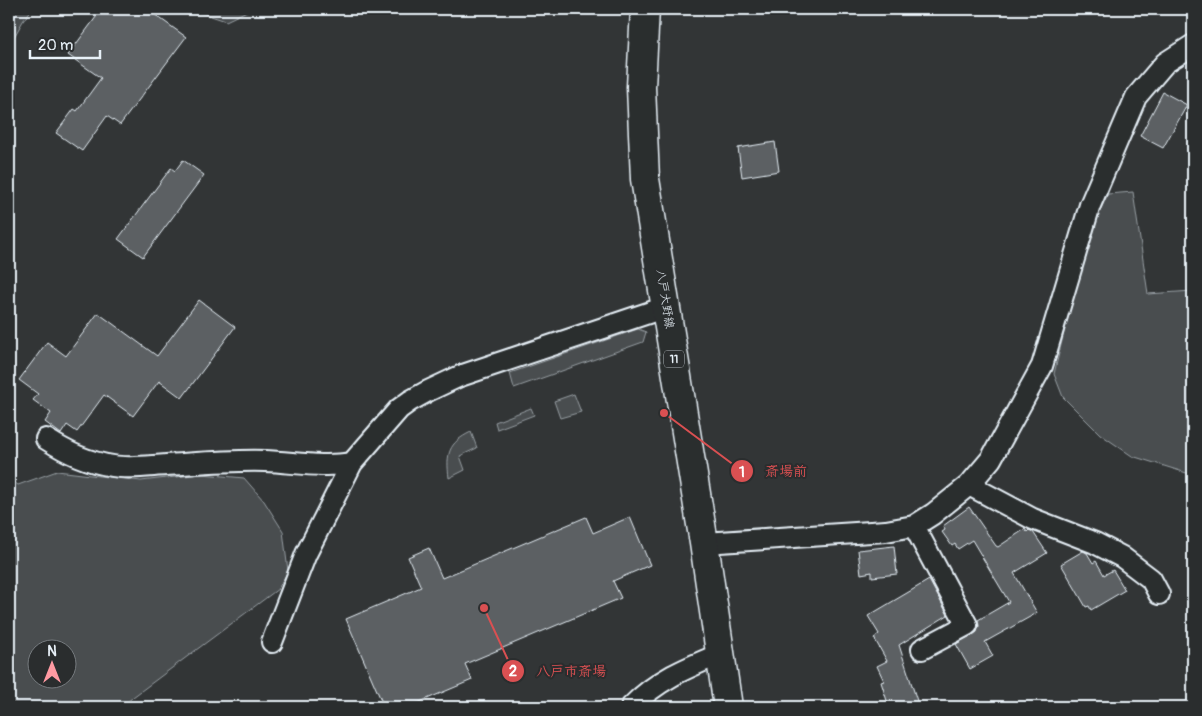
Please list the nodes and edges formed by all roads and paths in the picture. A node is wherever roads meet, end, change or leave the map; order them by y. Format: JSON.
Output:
{"nodes":[{"id":1,"x":645,"y":9,"type":"edge"},
{"id":2,"x":1193,"y":46,"type":"edge"},
{"id":3,"x":666,"y":307,"type":"junction"},
{"id":4,"x":46,"y":439,"type":"dead end"},
{"id":5,"x":352,"y":463,"type":"junction"},
{"id":6,"x":969,"y":484,"type":"junction"},
{"id":7,"x":914,"y":526,"type":"junction"},
{"id":8,"x":704,"y":543,"type":"junction"},
{"id":9,"x":1159,"y":594,"type":"dead end"},
{"id":10,"x":272,"y":642,"type":"dead end"},
{"id":11,"x":922,"y":649,"type":"dead end"},
{"id":12,"x":720,"y":654,"type":"junction"},
{"id":13,"x":631,"y":707,"type":"edge"},
{"id":14,"x":728,"y":707,"type":"edge"}],
"edges":[{"from":1,"to":3,"type":"main road","name":"八戸大野線","number":"11"},
{"from":2,"to":6,"type":"street"},
{"from":3,"to":5,"type":"street"},
{"from":3,"to":8,"type":"main road","name":"八戸大野線","number":"11"},
{"from":4,"to":5,"type":"street"},
{"from":5,"to":10,"type":"street"},
{"from":6,"to":7,"type":"street"},
{"from":6,"to":9,"type":"street"},
{"from":7,"to":8,"type":"street"},
{"from":7,"to":11,"type":"street"},
{"from":8,"to":12,"type":"main road","name":"八戸大野線","number":"11"},
{"from":12,"to":13,"type":"street"},
{"from":12,"to":14,"type":"main road","name":"八戸大野線","number":"11"}]}
